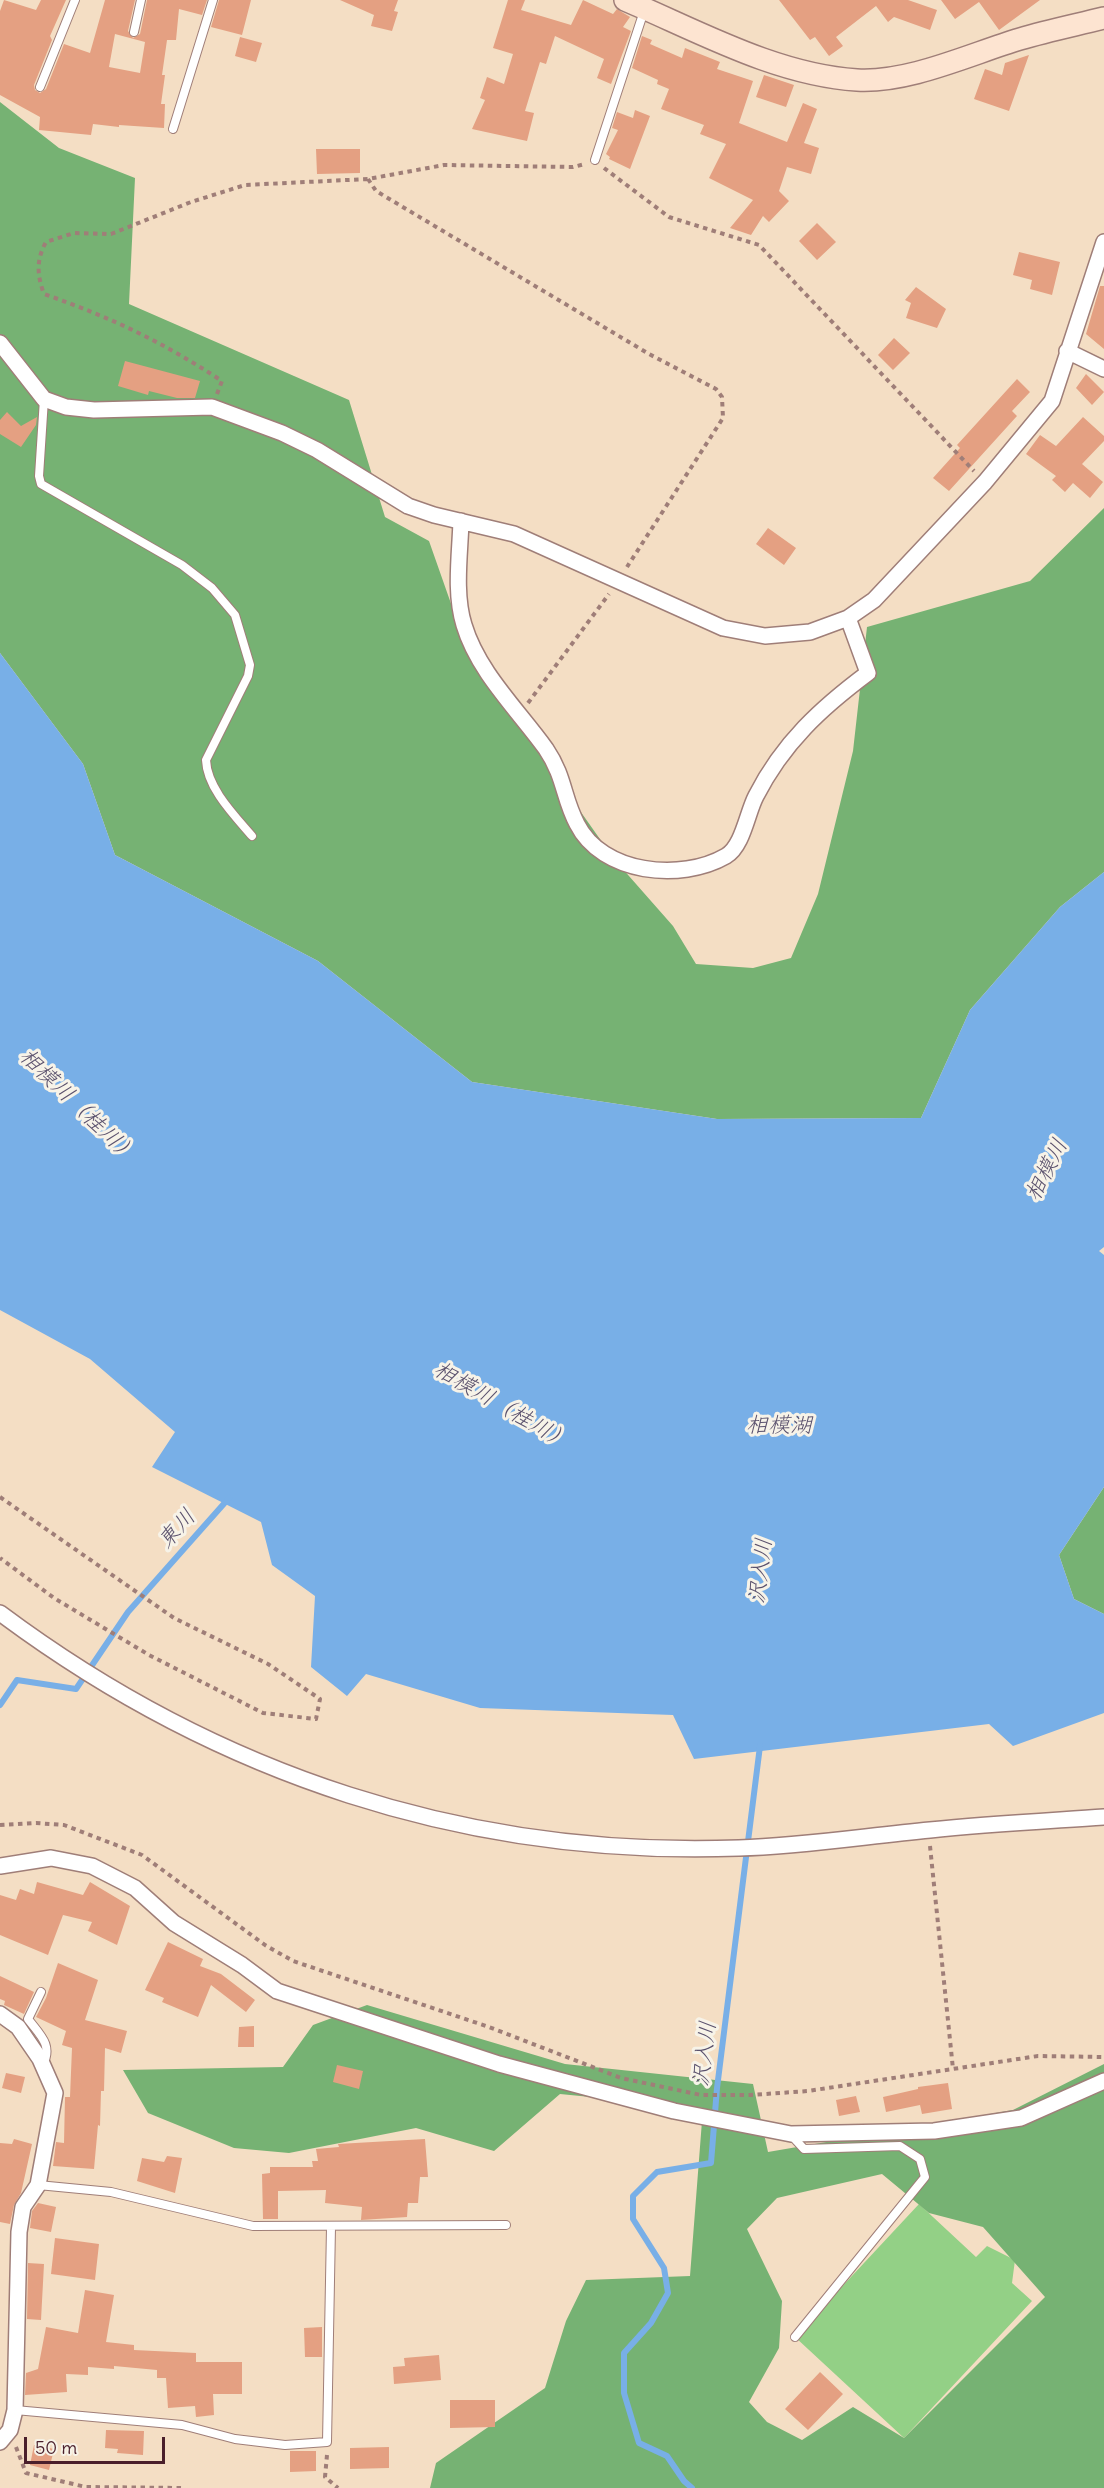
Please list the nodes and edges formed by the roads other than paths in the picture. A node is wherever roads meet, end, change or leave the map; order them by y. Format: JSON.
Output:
{"nodes":[{"id":1,"x":75,"y":0,"type":"edge"},
{"id":2,"x":141,"y":0,"type":"edge"},
{"id":3,"x":213,"y":0,"type":"edge"},
{"id":4,"x":625,"y":0,"type":"edge"},
{"id":5,"x":645,"y":8,"type":"junction"},
{"id":6,"x":1104,"y":18,"type":"edge"},
{"id":7,"x":134,"y":32,"type":"dead end"},
{"id":8,"x":40,"y":87,"type":"dead end"},
{"id":9,"x":173,"y":129,"type":"dead end"},
{"id":10,"x":595,"y":160,"type":"road end"},
{"id":11,"x":1104,"y":242,"type":"edge"},
{"id":12,"x":0,"y":344,"type":"edge"},
{"id":13,"x":1067,"y":351,"type":"junction"},
{"id":14,"x":1104,"y":369,"type":"edge"},
{"id":15,"x":44,"y":399,"type":"junction"},
{"id":16,"x":461,"y":521,"type":"junction"},
{"id":17,"x":848,"y":618,"type":"junction"},
{"id":18,"x":252,"y":836,"type":"dead end"},
{"id":19,"x":0,"y":1613,"type":"edge"},
{"id":20,"x":1104,"y":1817,"type":"edge"},
{"id":21,"x":0,"y":1866,"type":"edge"},
{"id":22,"x":40,"y":1992,"type":"dead end"},
{"id":23,"x":0,"y":2014,"type":"edge"},
{"id":24,"x":43,"y":2064,"type":"junction"},
{"id":25,"x":1104,"y":2081,"type":"edge"},
{"id":26,"x":791,"y":2134,"type":"junction"},
{"id":27,"x":38,"y":2185,"type":"junction"},
{"id":28,"x":506,"y":2225,"type":"dead end"},
{"id":29,"x":331,"y":2227,"type":"junction"},
{"id":30,"x":795,"y":2337,"type":"dead end"},
{"id":31,"x":15,"y":2410,"type":"junction"},
{"id":32,"x":5,"y":2436,"type":"edge"}],
"edges":[{"from":1,"to":8,"type":"lane"},
{"from":2,"to":7,"type":"lane"},
{"from":3,"to":9,"type":"lane"},
{"from":4,"to":5,"type":"main road"},
{"from":5,"to":6,"type":"main road"},
{"from":5,"to":10,"type":"lane"},
{"from":11,"to":13,"type":"street"},
{"from":12,"to":15,"type":"street"},
{"from":13,"to":14,"type":"street"},
{"from":13,"to":17,"type":"street"},
{"from":15,"to":16,"type":"street"},
{"from":15,"to":18,"type":"lane"},
{"from":16,"to":17,"type":"street"},
{"from":16,"to":17,"type":"street"},
{"from":19,"to":20,"type":"street"},
{"from":21,"to":26,"type":"street"},
{"from":22,"to":24,"type":"lane"},
{"from":23,"to":24,"type":"street"},
{"from":24,"to":27,"type":"street"},
{"from":25,"to":26,"type":"street"},
{"from":26,"to":30,"type":"lane"},
{"from":27,"to":29,"type":"lane"},
{"from":27,"to":31,"type":"street"},
{"from":28,"to":29,"type":"lane"},
{"from":29,"to":31,"type":"lane"},
{"from":31,"to":32,"type":"street"}]}
